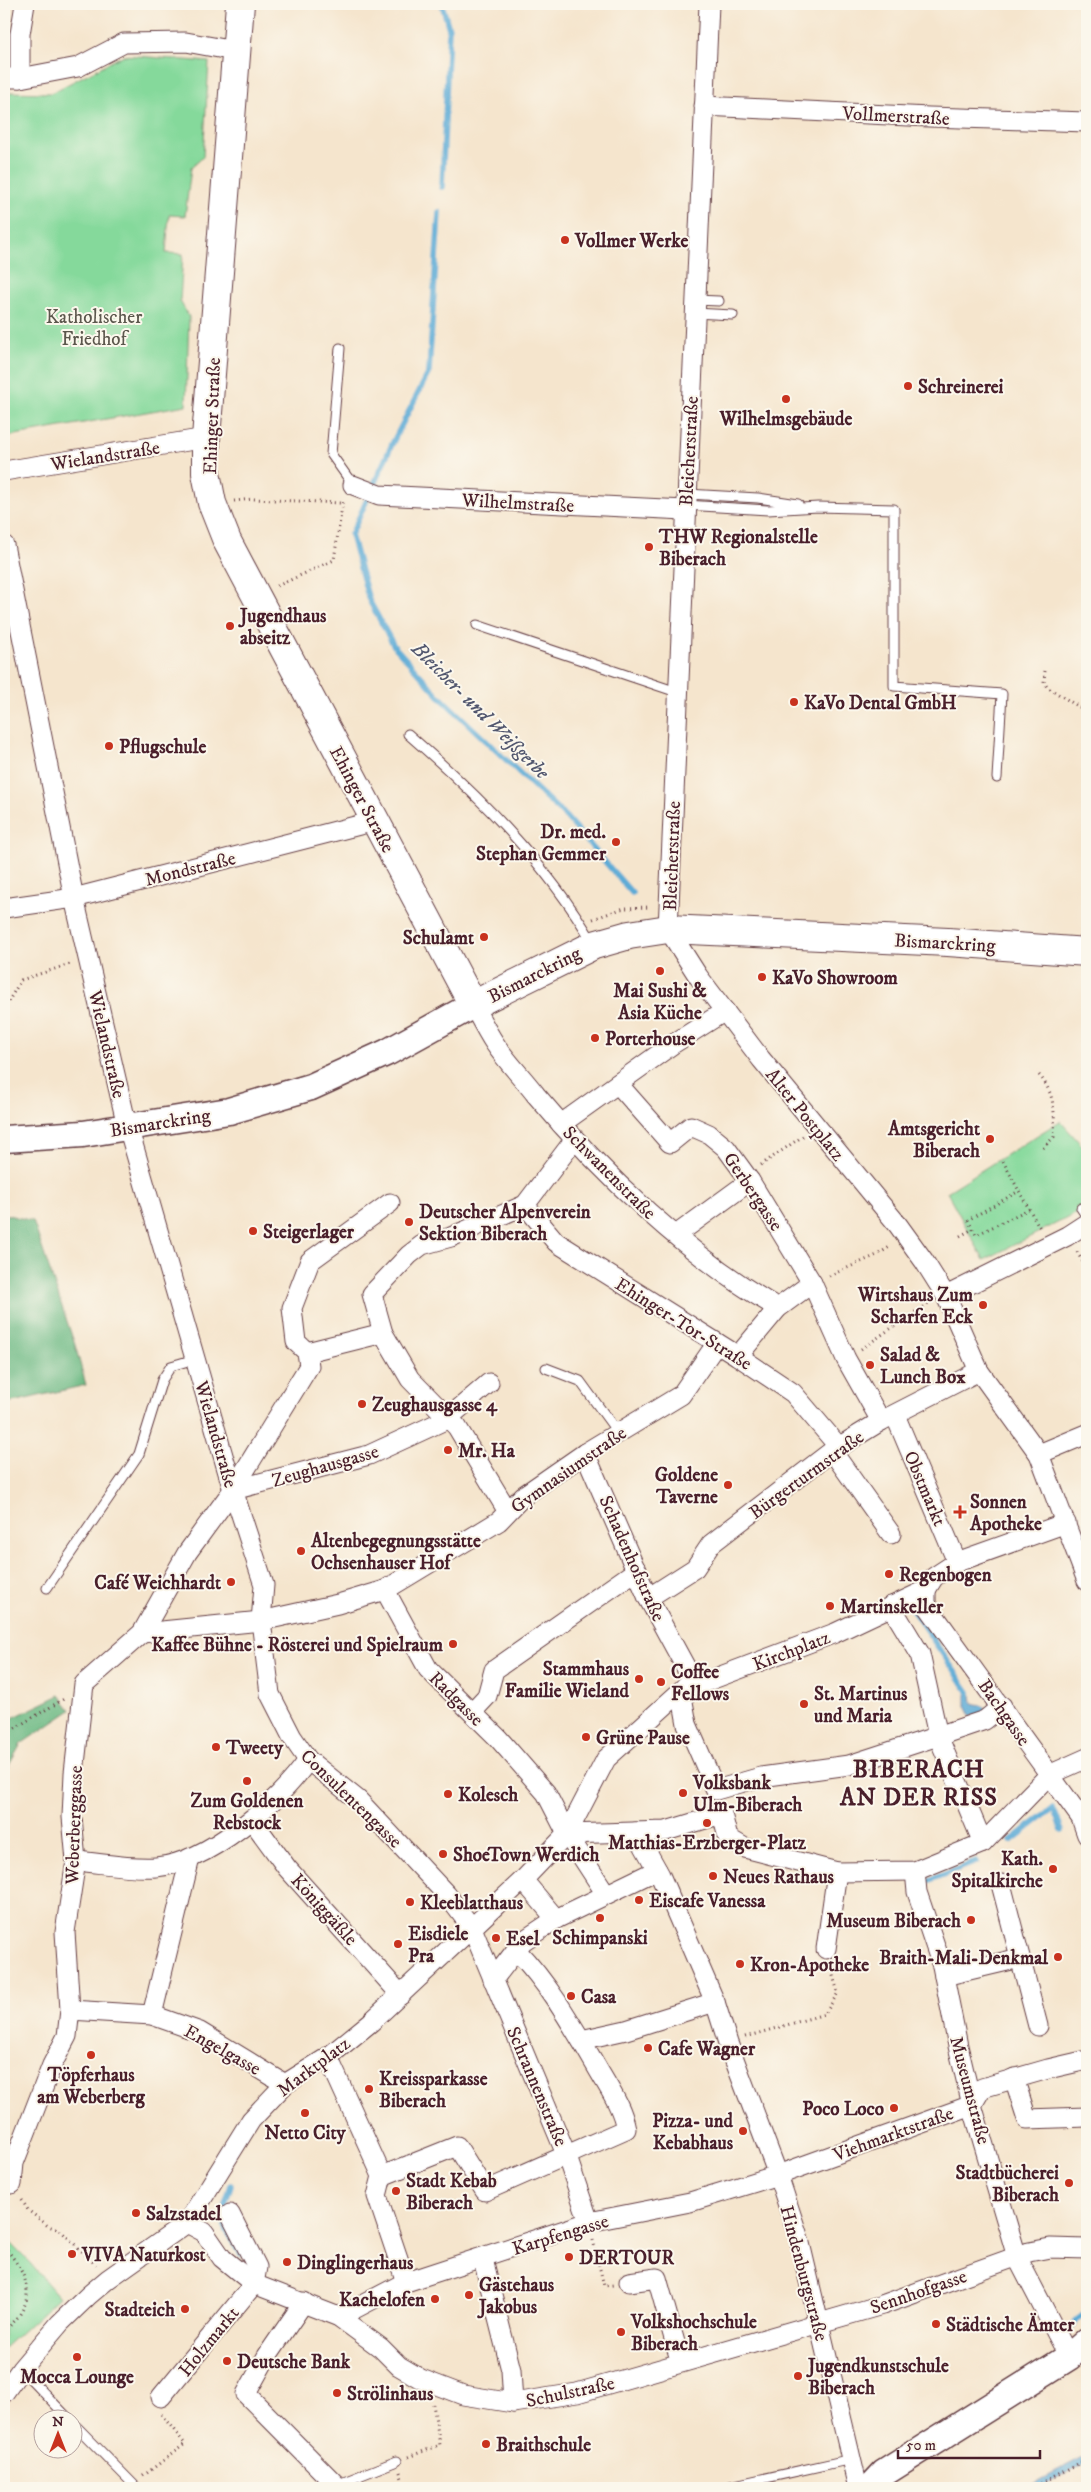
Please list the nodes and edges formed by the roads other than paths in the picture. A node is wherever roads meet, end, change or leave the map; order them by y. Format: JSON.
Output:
{"nodes":[{"id":1,"x":25,"y":4,"type":"edge"},
{"id":2,"x":240,"y":4,"type":"edge"},
{"id":3,"x":709,"y":4,"type":"edge"},
{"id":4,"x":235,"y":51,"type":"junction"},
{"id":5,"x":12,"y":78,"type":"edge"},
{"id":6,"x":704,"y":106,"type":"junction"},
{"id":7,"x":1087,"y":122,"type":"edge"},
{"id":8,"x":719,"y":301,"type":"dead end"},
{"id":9,"x":695,"y":307,"type":"junction"},
{"id":10,"x":733,"y":315,"type":"dead end"},
{"id":11,"x":340,"y":348,"type":"dead end"},
{"id":12,"x":206,"y":438,"type":"junction"},
{"id":13,"x":4,"y":471,"type":"edge"},
{"id":14,"x":353,"y":485,"type":"joint"},
{"id":15,"x":685,"y":503,"type":"junction"},
{"id":16,"x":4,"y":545,"type":"edge"},
{"id":17,"x":477,"y":625,"type":"dead end"},
{"id":18,"x":677,"y":692,"type":"junction"},
{"id":19,"x":408,"y":734,"type":"dead end"},
{"id":20,"x":997,"y":778,"type":"dead end"},
{"id":21,"x":375,"y":821,"type":"junction"},
{"id":22,"x":74,"y":898,"type":"junction"},
{"id":23,"x":4,"y":908,"type":"edge"},
{"id":24,"x":668,"y":929,"type":"junction"},
{"id":25,"x":594,"y":944,"type":"junction"},
{"id":26,"x":1087,"y":952,"type":"edge"},
{"id":27,"x":473,"y":1005,"type":"junction"},
{"id":28,"x":726,"y":1011,"type":"junction"},
{"id":29,"x":618,"y":1084,"type":"junction"},
{"id":30,"x":561,"y":1124,"type":"junction"},
{"id":31,"x":129,"y":1128,"type":"junction"},
{"id":32,"x":4,"y":1139,"type":"edge"},
{"id":33,"x":575,"y":1139,"type":"junction"},
{"id":34,"x":748,"y":1178,"type":"junction"},
{"id":35,"x":390,"y":1203,"type":"dead end"},
{"id":36,"x":525,"y":1205,"type":"junction"},
{"id":37,"x":1084,"y":1215,"type":"edge"},
{"id":38,"x":1087,"y":1218,"type":"edge"},
{"id":39,"x":676,"y":1235,"type":"junction"},
{"id":40,"x":812,"y":1283,"type":"junction"},
{"id":41,"x":946,"y":1296,"type":"junction"},
{"id":42,"x":778,"y":1308,"type":"junction"},
{"id":43,"x":383,"y":1333,"type":"junction"},
{"id":44,"x":716,"y":1343,"type":"junction"},
{"id":45,"x":307,"y":1352,"type":"junction"},
{"id":46,"x":738,"y":1356,"type":"junction"},
{"id":47,"x":195,"y":1359,"type":"junction"},
{"id":48,"x":546,"y":1368,"type":"dead end"},
{"id":49,"x":979,"y":1371,"type":"junction"},
{"id":50,"x":489,"y":1383,"type":"dead end"},
{"id":51,"x":888,"y":1418,"type":"junction"},
{"id":52,"x":447,"y":1419,"type":"junction"},
{"id":53,"x":618,"y":1433,"type":"junction"},
{"id":54,"x":1087,"y":1434,"type":"edge"},
{"id":55,"x":836,"y":1449,"type":"junction"},
{"id":56,"x":585,"y":1452,"type":"junction"},
{"id":57,"x":1040,"y":1454,"type":"junction"},
{"id":58,"x":232,"y":1490,"type":"junction"},
{"id":59,"x":507,"y":1510,"type":"junction"},
{"id":60,"x":1066,"y":1523,"type":"junction"},
{"id":61,"x":891,"y":1534,"type":"dead end"},
{"id":62,"x":957,"y":1562,"type":"junction"},
{"id":63,"x":637,"y":1570,"type":"junction"},
{"id":64,"x":1087,"y":1579,"type":"edge"},
{"id":65,"x":48,"y":1588,"type":"dead end"},
{"id":66,"x":384,"y":1590,"type":"junction"},
{"id":67,"x":926,"y":1590,"type":"junction"},
{"id":68,"x":648,"y":1598,"type":"junction"},
{"id":69,"x":891,"y":1606,"type":"junction"},
{"id":70,"x":261,"y":1621,"type":"junction"},
{"id":71,"x":142,"y":1633,"type":"junction"},
{"id":72,"x":681,"y":1691,"type":"junction"},
{"id":73,"x":1002,"y":1706,"type":"junction"},
{"id":74,"x":472,"y":1712,"type":"junction"},
{"id":75,"x":938,"y":1736,"type":"junction"},
{"id":76,"x":1087,"y":1758,"type":"edge"},
{"id":77,"x":308,"y":1760,"type":"junction"},
{"id":78,"x":1049,"y":1775,"type":"junction"},
{"id":79,"x":252,"y":1820,"type":"junction"},
{"id":80,"x":636,"y":1832,"type":"junction"},
{"id":81,"x":567,"y":1834,"type":"junction"},
{"id":82,"x":1087,"y":1835,"type":"edge"},
{"id":83,"x":983,"y":1843,"type":"junction"},
{"id":84,"x":190,"y":1858,"type":"junction"},
{"id":85,"x":76,"y":1861,"type":"junction"},
{"id":86,"x":915,"y":1871,"type":"junction"},
{"id":87,"x":659,"y":1872,"type":"junction"},
{"id":88,"x":837,"y":1872,"type":"junction"},
{"id":89,"x":524,"y":1880,"type":"junction"},
{"id":90,"x":1001,"y":1884,"type":"dead end"},
{"id":91,"x":603,"y":1889,"type":"junction"},
{"id":92,"x":553,"y":1915,"type":"junction"},
{"id":93,"x":472,"y":1928,"type":"junction"},
{"id":94,"x":826,"y":1949,"type":"road end"},
{"id":95,"x":516,"y":1950,"type":"junction"},
{"id":96,"x":1020,"y":1958,"type":"junction"},
{"id":97,"x":944,"y":1976,"type":"junction"},
{"id":98,"x":493,"y":1980,"type":"junction"},
{"id":99,"x":401,"y":1995,"type":"junction"},
{"id":100,"x":716,"y":2002,"type":"junction"},
{"id":101,"x":70,"y":2010,"type":"junction"},
{"id":102,"x":152,"y":2015,"type":"junction"},
{"id":103,"x":1038,"y":2026,"type":"dead end"},
{"id":104,"x":581,"y":2040,"type":"junction"},
{"id":105,"x":328,"y":2057,"type":"junction"},
{"id":106,"x":1087,"y":2060,"type":"edge"},
{"id":107,"x":1014,"y":2078,"type":"junction"},
{"id":108,"x":286,"y":2084,"type":"junction"},
{"id":109,"x":972,"y":2105,"type":"junction"},
{"id":110,"x":1087,"y":2116,"type":"edge"},
{"id":111,"x":566,"y":2154,"type":"junction"},
{"id":112,"x":776,"y":2170,"type":"junction"},
{"id":113,"x":382,"y":2176,"type":"junction"},
{"id":114,"x":12,"y":2184,"type":"road end"},
{"id":115,"x":231,"y":2218,"type":"dead end"},
{"id":116,"x":589,"y":2222,"type":"junction"},
{"id":117,"x":187,"y":2223,"type":"junction"},
{"id":118,"x":1087,"y":2250,"type":"edge"},
{"id":119,"x":1017,"y":2257,"type":"junction"},
{"id":120,"x":483,"y":2259,"type":"junction"},
{"id":121,"x":406,"y":2282,"type":"junction"},
{"id":122,"x":629,"y":2282,"type":"road end"},
{"id":123,"x":254,"y":2284,"type":"junction"},
{"id":124,"x":304,"y":2302,"type":"junction"},
{"id":125,"x":339,"y":2317,"type":"junction"},
{"id":126,"x":818,"y":2323,"type":"junction"},
{"id":127,"x":1078,"y":2349,"type":"edge"},
{"id":128,"x":678,"y":2353,"type":"dead end"},
{"id":129,"x":21,"y":2369,"type":"junction"},
{"id":130,"x":4,"y":2393,"type":"edge"},
{"id":131,"x":161,"y":2397,"type":"road end"},
{"id":132,"x":513,"y":2403,"type":"junction"},
{"id":133,"x":60,"y":2410,"type":"edge"},
{"id":134,"x":82,"y":2432,"type":"edge"},
{"id":135,"x":852,"y":2459,"type":"junction"},
{"id":136,"x":397,"y":2461,"type":"road end"},
{"id":137,"x":336,"y":2485,"type":"joint"},
{"id":138,"x":135,"y":2486,"type":"edge"},
{"id":139,"x":721,"y":2488,"type":"edge"},
{"id":140,"x":858,"y":2488,"type":"edge"},
{"id":141,"x":870,"y":2488,"type":"edge"}],
"edges":[{"from":1,"to":5,"type":"street"},
{"from":2,"to":4,"type":"main road","name":"Ehinger Straße"},
{"from":3,"to":6,"type":"street","name":"Bleicherstraße"},
{"from":4,"to":5,"type":"street"},
{"from":4,"to":12,"type":"main road","name":"Ehinger Straße"},
{"from":6,"to":7,"type":"street","name":"Vollmerstraße"},
{"from":6,"to":9,"type":"street","name":"Bleicherstraße"},
{"from":8,"to":9,"type":"lane"},
{"from":9,"to":10,"type":"lane"},
{"from":9,"to":15,"type":"street","name":"Bleicherstraße"},
{"from":11,"to":14,"type":"lane"},
{"from":12,"to":13,"type":"street","name":"Wielandstraße"},
{"from":12,"to":21,"type":"main road","name":"Ehinger Straße"},
{"from":14,"to":15,"type":"street","name":"Wilhelmstraße"},
{"from":15,"to":18,"type":"street","name":"Bleicherstraße"},
{"from":15,"to":20,"type":"lane"},
{"from":16,"to":22,"type":"street","name":"Wielandstraße"},
{"from":17,"to":18,"type":"lane"},
{"from":18,"to":24,"type":"street","name":"Bleicherstraße"},
{"from":19,"to":25,"type":"lane"},
{"from":21,"to":22,"type":"street","name":"Mondstraße"},
{"from":21,"to":27,"type":"main road","name":"Ehinger Straße"},
{"from":22,"to":23,"type":"street","name":"Mondstraße"},
{"from":22,"to":31,"type":"street","name":"Wielandstraße"},
{"from":24,"to":25,"type":"main road","name":"Bismarckring"},
{"from":24,"to":26,"type":"main road","name":"Bismarckring"},
{"from":24,"to":28,"type":"street","name":"Alter Postplatz"},
{"from":25,"to":27,"type":"main road","name":"Bismarckring"},
{"from":27,"to":30,"type":"street","name":"Schwanenstraße"},
{"from":27,"to":31,"type":"main road","name":"Bismarckring"},
{"from":28,"to":29,"type":"street"},
{"from":28,"to":41,"type":"street","name":"Alter Postplatz"},
{"from":29,"to":30,"type":"street"},
{"from":29,"to":34,"type":"street","name":"Gerbergasse"},
{"from":30,"to":33,"type":"street","name":"Schwanenstraße"},
{"from":31,"to":32,"type":"main road","name":"Bismarckring"},
{"from":31,"to":47,"type":"street","name":"Wielandstraße"},
{"from":33,"to":36,"type":"street"},
{"from":33,"to":39,"type":"street","name":"Schwanenstraße"},
{"from":34,"to":39,"type":"street"},
{"from":34,"to":40,"type":"street","name":"Gerbergasse"},
{"from":35,"to":45,"type":"street"},
{"from":36,"to":43,"type":"street"},
{"from":36,"to":44,"type":"street","name":"Ehinger-Tor-Straße"},
{"from":37,"to":38,"type":"lane"},
{"from":37,"to":41,"type":"street"},
{"from":39,"to":42,"type":"street","name":"Schwanenstraße"},
{"from":40,"to":42,"type":"street"},
{"from":40,"to":51,"type":"street"},
{"from":41,"to":49,"type":"street"},
{"from":42,"to":46,"type":"street"},
{"from":43,"to":45,"type":"street"},
{"from":43,"to":52,"type":"street"},
{"from":44,"to":46,"type":"street","name":"Ehinger-Tor-Straße"},
{"from":44,"to":53,"type":"street","name":"Gymnasiumstraße"},
{"from":45,"to":58,"type":"street","name":"Weberberggasse"},
{"from":46,"to":55,"type":"street","name":"Ehinger-Tor-Straße"},
{"from":47,"to":58,"type":"street","name":"Wielandstraße"},
{"from":47,"to":65,"type":"lane"},
{"from":48,"to":53,"type":"lane"},
{"from":49,"to":51,"type":"street","name":"Bürgerturmstraße"},
{"from":49,"to":57,"type":"street"},
{"from":50,"to":52,"type":"street","name":"Zeughausgasse"},
{"from":51,"to":55,"type":"street","name":"Bürgerturmstraße"},
{"from":51,"to":62,"type":"street","name":"Obstmarkt"},
{"from":52,"to":58,"type":"street","name":"Zeughausgasse"},
{"from":52,"to":59,"type":"street"},
{"from":53,"to":56,"type":"street","name":"Gymnasiumstraße"},
{"from":54,"to":57,"type":"street"},
{"from":55,"to":61,"type":"street"},
{"from":55,"to":68,"type":"street","name":"Bürgerturmstraße"},
{"from":56,"to":59,"type":"street","name":"Gymnasiumstraße"},
{"from":56,"to":63,"type":"street","name":"Schadenhofstraße"},
{"from":57,"to":60,"type":"street"},
{"from":58,"to":70,"type":"street","name":"Wielandstraße"},
{"from":58,"to":71,"type":"street","name":"Weberberggasse"},
{"from":59,"to":66,"type":"street","name":"Gymnasiumstraße"},
{"from":60,"to":62,"type":"street"},
{"from":60,"to":64,"type":"street"},
{"from":62,"to":67,"type":"street"},
{"from":63,"to":68,"type":"street","name":"Schadenhofstraße"},
{"from":63,"to":74,"type":"street"},
{"from":66,"to":70,"type":"street","name":"Gymnasiumstraße"},
{"from":66,"to":74,"type":"street","name":"Radgasse"},
{"from":67,"to":69,"type":"street","name":"Kirchplatz"},
{"from":67,"to":73,"type":"street","name":"Bachgasse"},
{"from":68,"to":72,"type":"street","name":"Schadenhofstraße"},
{"from":69,"to":72,"type":"street","name":"Kirchplatz"},
{"from":69,"to":75,"type":"street"},
{"from":70,"to":71,"type":"street","name":"Gymnasiumstraße"},
{"from":70,"to":77,"type":"street","name":"Consulentengasse"},
{"from":71,"to":85,"type":"street","name":"Weberberggasse"},
{"from":72,"to":75,"type":"street"},
{"from":72,"to":81,"type":"street","name":"Marktplatz"},
{"from":73,"to":75,"type":"street"},
{"from":73,"to":78,"type":"street","name":"Bachgasse"},
{"from":74,"to":81,"type":"street","name":"Radgasse"},
{"from":75,"to":83,"type":"street"},
{"from":76,"to":78,"type":"street"},
{"from":77,"to":79,"type":"street"},
{"from":77,"to":93,"type":"street","name":"Consulentengasse"},
{"from":78,"to":82,"type":"street","name":"Bachgasse"},
{"from":78,"to":83,"type":"street"},
{"from":79,"to":84,"type":"street"},
{"from":79,"to":99,"type":"street","name":"Königgäßle"},
{"from":80,"to":81,"type":"street"},
{"from":80,"to":87,"type":"street","name":"Hindenburgstraße"},
{"from":80,"to":88,"type":"street"},
{"from":81,"to":89,"type":"street","name":"Marktplatz"},
{"from":81,"to":91,"type":"street","name":"Radgasse"},
{"from":83,"to":86,"type":"street"},
{"from":84,"to":85,"type":"street"},
{"from":84,"to":102,"type":"street"},
{"from":85,"to":101,"type":"street","name":"Weberberggasse"},
{"from":86,"to":88,"type":"street"},
{"from":86,"to":97,"type":"street","name":"Museumstraße"},
{"from":87,"to":91,"type":"street"},
{"from":87,"to":100,"type":"street","name":"Hindenburgstraße"},
{"from":88,"to":94,"type":"street"},
{"from":89,"to":92,"type":"street"},
{"from":89,"to":93,"type":"street","name":"Marktplatz"},
{"from":90,"to":96,"type":"street"},
{"from":91,"to":92,"type":"street"},
{"from":92,"to":95,"type":"street"},
{"from":93,"to":98,"type":"street","name":"Schrannenstraße"},
{"from":93,"to":99,"type":"street","name":"Marktplatz"},
{"from":95,"to":98,"type":"street"},
{"from":95,"to":104,"type":"street"},
{"from":96,"to":97,"type":"street"},
{"from":96,"to":103,"type":"street"},
{"from":97,"to":109,"type":"street","name":"Museumstraße"},
{"from":98,"to":111,"type":"street","name":"Schrannenstraße"},
{"from":99,"to":105,"type":"street","name":"Marktplatz"},
{"from":100,"to":104,"type":"street"},
{"from":100,"to":112,"type":"street","name":"Hindenburgstraße"},
{"from":101,"to":102,"type":"street","name":"Engelgasse"},
{"from":101,"to":114,"type":"street","name":"Weberberggasse"},
{"from":102,"to":108,"type":"street","name":"Engelgasse"},
{"from":104,"to":111,"type":"street"},
{"from":105,"to":108,"type":"street","name":"Marktplatz"},
{"from":105,"to":113,"type":"street"},
{"from":106,"to":107,"type":"street","name":"Viehmarktstraße"},
{"from":107,"to":109,"type":"street","name":"Viehmarktstraße"},
{"from":107,"to":110,"type":"street"},
{"from":108,"to":117,"type":"street","name":"Marktplatz"},
{"from":109,"to":112,"type":"street","name":"Viehmarktstraße"},
{"from":109,"to":119,"type":"street","name":"Museumstraße"},
{"from":111,"to":113,"type":"street"},
{"from":111,"to":116,"type":"street","name":"Schrannenstraße"},
{"from":112,"to":116,"type":"street","name":"Karpfengasse"},
{"from":112,"to":126,"type":"street","name":"Hindenburgstraße"},
{"from":113,"to":121,"type":"street"},
{"from":115,"to":123,"type":"street"},
{"from":116,"to":120,"type":"street","name":"Karpfengasse"},
{"from":117,"to":123,"type":"street"},
{"from":117,"to":129,"type":"street","name":"Marktplatz"},
{"from":118,"to":119,"type":"street","name":"Sennhofgasse"},
{"from":119,"to":126,"type":"street","name":"Sennhofgasse"},
{"from":119,"to":127,"type":"street","name":"Museumstraße"},
{"from":120,"to":121,"type":"street","name":"Karpfengasse"},
{"from":120,"to":132,"type":"street"},
{"from":121,"to":125,"type":"street","name":"Karpfengasse"},
{"from":122,"to":128,"type":"street"},
{"from":123,"to":124,"type":"street"},
{"from":123,"to":131,"type":"street","name":"Holzmarkt"},
{"from":124,"to":125,"type":"street"},
{"from":124,"to":137,"type":"street"},
{"from":125,"to":132,"type":"street","name":"Schulstraße"},
{"from":126,"to":132,"type":"street","name":"Schulstraße"},
{"from":126,"to":135,"type":"street","name":"Hindenburgstraße"},
{"from":127,"to":141,"type":"main road"},
{"from":129,"to":130,"type":"street","name":"Marktplatz"},
{"from":129,"to":133,"type":"lane"},
{"from":134,"to":138,"type":"lane"},
{"from":135,"to":139,"type":"lane"},
{"from":135,"to":140,"type":"street","name":"Hindenburgstraße"},
{"from":136,"to":137,"type":"lane"}]}
